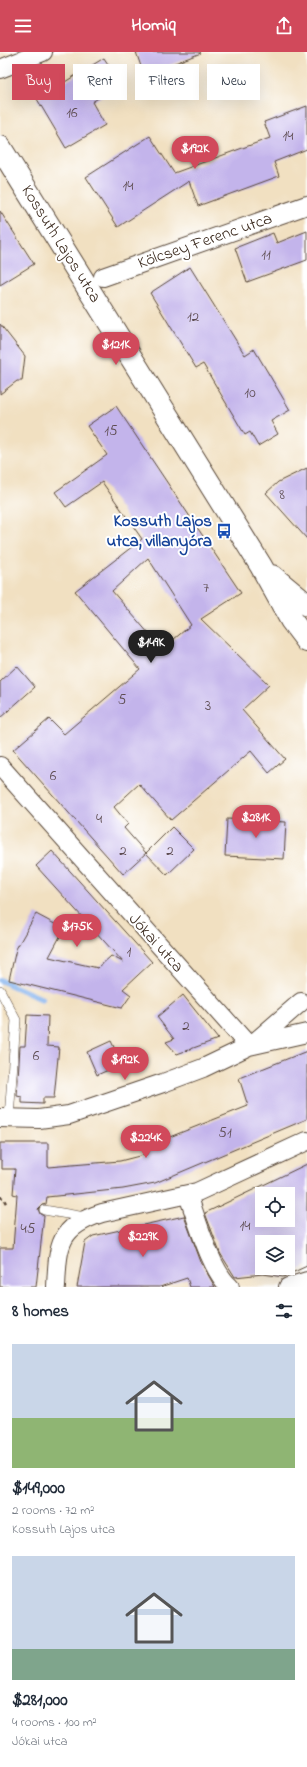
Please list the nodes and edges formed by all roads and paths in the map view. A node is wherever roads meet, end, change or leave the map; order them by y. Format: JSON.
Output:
{"nodes":[{"id":1,"x":43,"y":52,"type":"edge"},
{"id":2,"x":0,"y":69,"type":"edge"},
{"id":3,"x":0,"y":147,"type":"edge"},
{"id":4,"x":307,"y":205,"type":"edge"},
{"id":5,"x":103,"y":277,"type":"dead end"},
{"id":6,"x":261,"y":566,"type":"junction"},
{"id":7,"x":307,"y":605,"type":"edge"},
{"id":8,"x":307,"y":641,"type":"edge"},
{"id":9,"x":0,"y":766,"type":"edge"},
{"id":10,"x":0,"y":990,"type":"edge"},
{"id":11,"x":304,"y":998,"type":"edge"},
{"id":12,"x":307,"y":1029,"type":"edge"},
{"id":13,"x":307,"y":1033,"type":"edge"},
{"id":14,"x":249,"y":1046,"type":"junction"},
{"id":15,"x":5,"y":1118,"type":"edge"},
{"id":16,"x":307,"y":1141,"type":"edge"},
{"id":17,"x":188,"y":1195,"type":"junction"},
{"id":18,"x":0,"y":1197,"type":"edge"},
{"id":19,"x":7,"y":1205,"type":"dead end"},
{"id":20,"x":44,"y":1210,"type":"dead end"},
{"id":21,"x":88,"y":1217,"type":"junction"},
{"id":22,"x":307,"y":1281,"type":"edge"},
{"id":23,"x":56,"y":1287,"type":"edge"},
{"id":24,"x":230,"y":1287,"type":"edge"},
{"id":25,"x":288,"y":1287,"type":"edge"}],
"edges":[{"from":1,"to":2,"type":"street"},
{"from":3,"to":6,"type":"street","name":"Kossuth Lajos utca"},
{"from":4,"to":5,"type":"street","name":"Kölcsey Ferenc utca"},
{"from":6,"to":7,"type":"street","name":"Kossuth Lajos utca"},
{"from":6,"to":8,"type":"street","name":"Kossuth Lajos utca"},
{"from":9,"to":14,"type":"street","name":"Jókai utca"},
{"from":10,"to":15,"type":"lane"},
{"from":11,"to":12,"type":"street"},
{"from":11,"to":14,"type":"street"},
{"from":13,"to":14,"type":"street"},
{"from":14,"to":15,"type":"street"},
{"from":16,"to":17,"type":"street"},
{"from":17,"to":21,"type":"street"},
{"from":17,"to":24,"type":"street"},
{"from":18,"to":19,"type":"path"},
{"from":20,"to":21,"type":"lane"},
{"from":21,"to":23,"type":"street"},
{"from":22,"to":25,"type":"street"}]}
